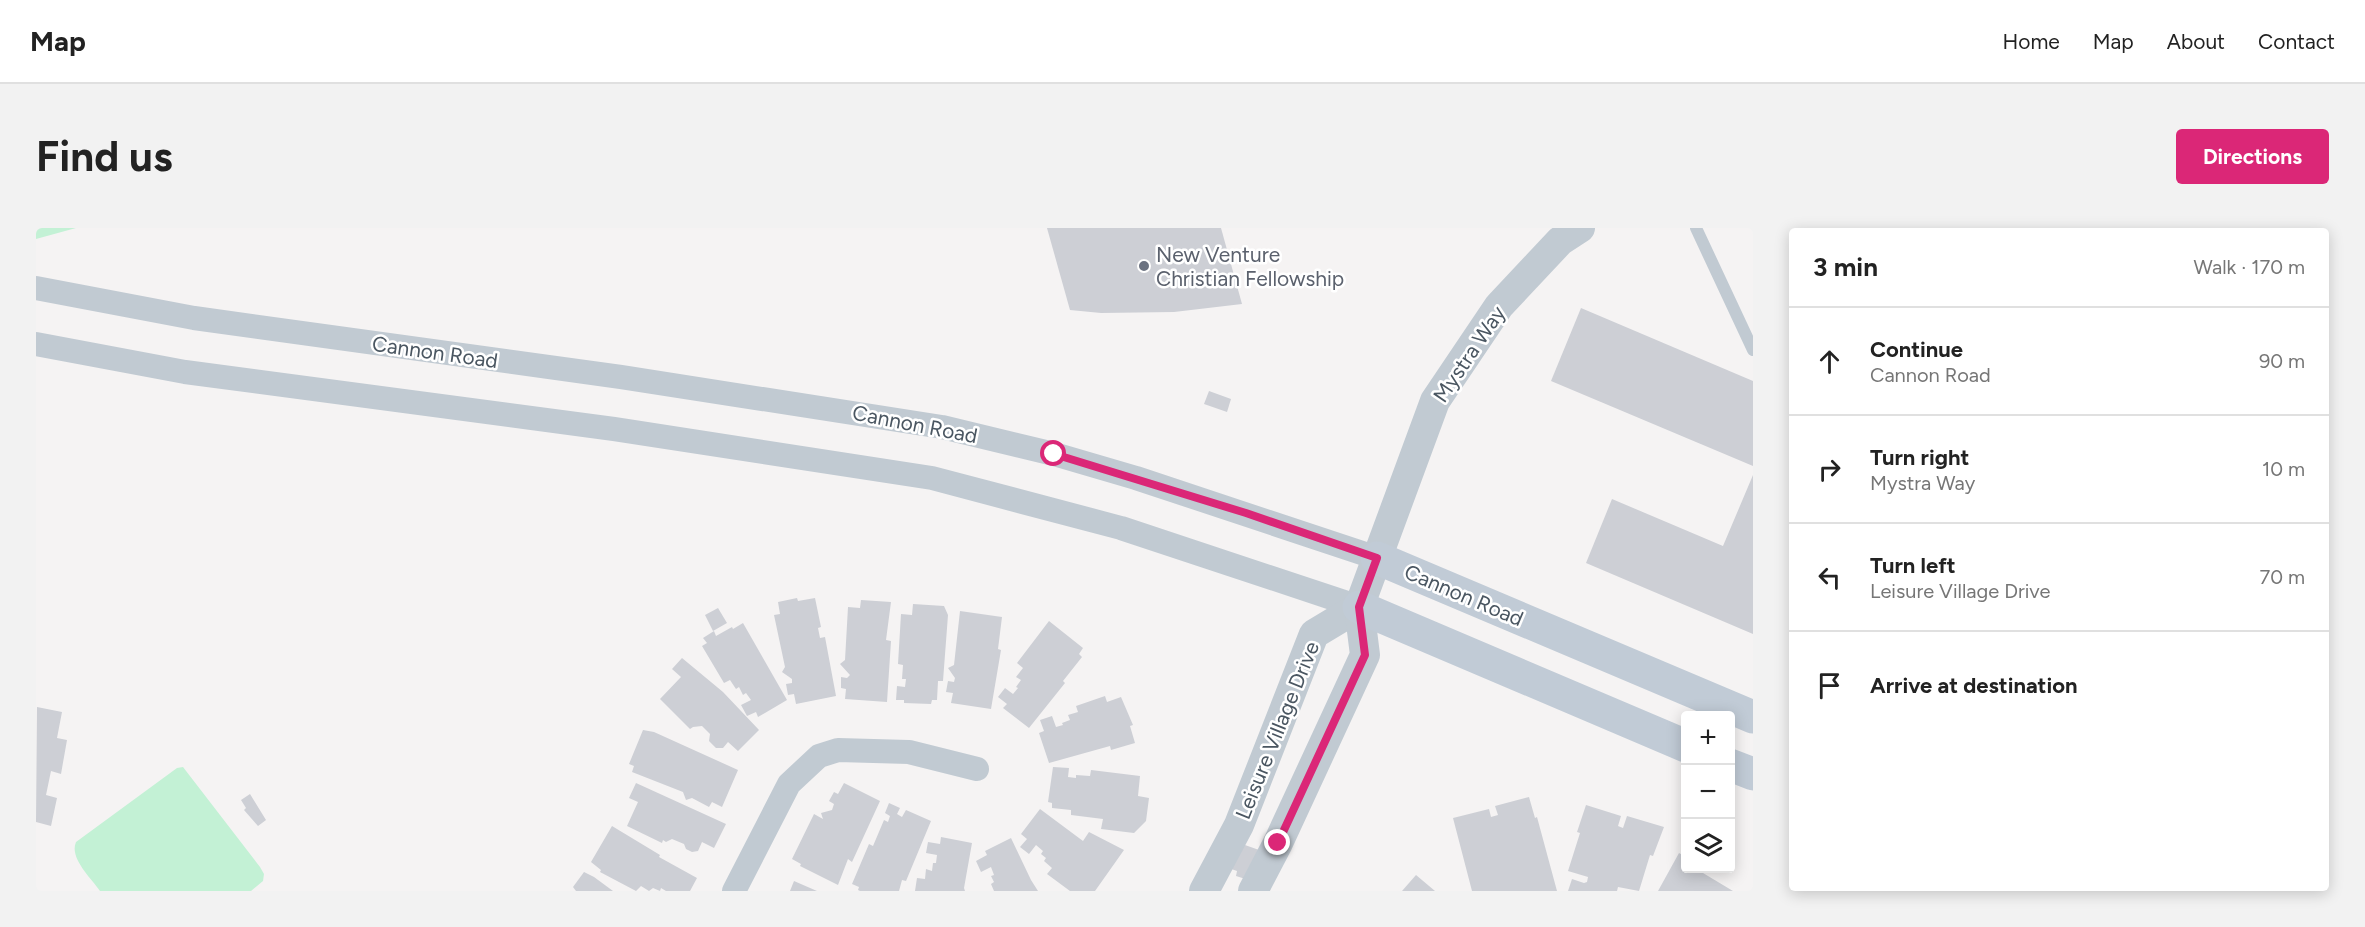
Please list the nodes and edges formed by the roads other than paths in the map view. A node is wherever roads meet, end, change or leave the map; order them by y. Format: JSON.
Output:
{"nodes":[{"id":1,"x":1580,"y":228,"type":"edge"},
{"id":2,"x":1696,"y":228,"type":"edge"},
{"id":3,"x":36,"y":288,"type":"edge"},
{"id":4,"x":36,"y":344,"type":"edge"},
{"id":5,"x":1753,"y":350,"type":"edge"},
{"id":6,"x":1377,"y":558,"type":"junction"},
{"id":7,"x":1359,"y":607,"type":"junction"},
{"id":8,"x":1753,"y":717,"type":"edge"},
{"id":9,"x":1681,"y":744,"type":"edge"},
{"id":10,"x":1735,"y":767,"type":"edge"},
{"id":11,"x":977,"y":769,"type":"dead end"},
{"id":12,"x":1753,"y":774,"type":"edge"},
{"id":13,"x":734,"y":891,"type":"edge"},
{"id":14,"x":1204,"y":891,"type":"edge"},
{"id":15,"x":1253,"y":891,"type":"edge"}],
"edges":[{"from":1,"to":6,"type":"street","name":"Mystra Way"},
{"from":2,"to":5,"type":"lane"},
{"from":3,"to":6,"type":"street","name":"Cannon Road"},
{"from":4,"to":7,"type":"street"},
{"from":6,"to":7,"type":"street","name":"Mystra Way"},
{"from":6,"to":8,"type":"main road","name":"Cannon Road"},
{"from":7,"to":9,"type":"main road"},
{"from":7,"to":14,"type":"street","name":"Leisure Village Drive"},
{"from":7,"to":15,"type":"street","name":"Leisure Village Drive"},
{"from":10,"to":12,"type":"main road"},
{"from":11,"to":13,"type":"street"}]}
